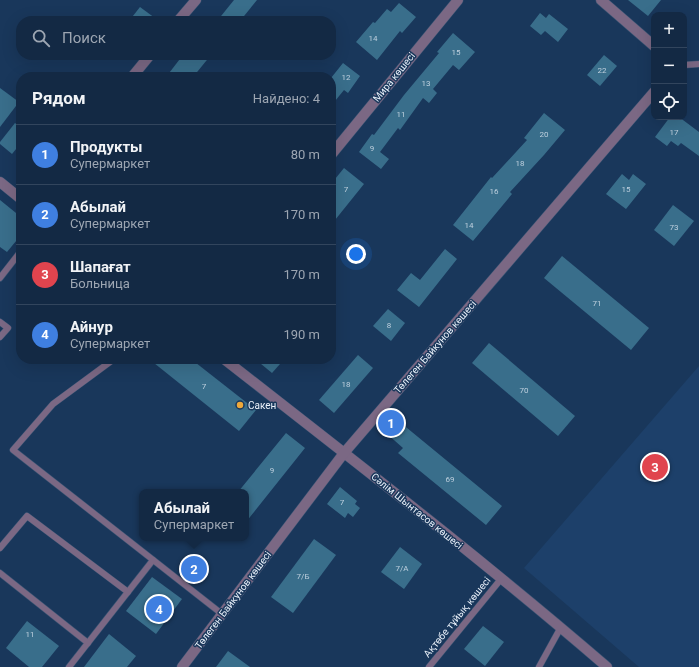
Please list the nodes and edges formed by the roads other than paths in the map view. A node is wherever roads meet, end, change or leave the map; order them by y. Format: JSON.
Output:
{"nodes":[{"id":1,"x":196,"y":0,"type":"edge"},
{"id":2,"x":458,"y":0,"type":"edge"},
{"id":3,"x":601,"y":0,"type":"edge"},
{"id":4,"x":182,"y":16,"type":"edge"},
{"id":5,"x":651,"y":43,"type":"edge"},
{"id":6,"x":146,"y":60,"type":"edge"},
{"id":7,"x":699,"y":64,"type":"edge"},
{"id":8,"x":687,"y":65,"type":"edge"},
{"id":9,"x":136,"y":72,"type":"edge"},
{"id":10,"x":651,"y":95,"type":"edge"},
{"id":11,"x":336,"y":149,"type":"edge"},
{"id":12,"x":0,"y":182,"type":"edge"},
{"id":13,"x":16,"y":195,"type":"edge"},
{"id":14,"x":16,"y":257,"type":"edge"},
{"id":15,"x":0,"y":278,"type":"edge"},
{"id":16,"x":0,"y":322,"type":"edge"},
{"id":17,"x":0,"y":337,"type":"edge"},
{"id":18,"x":107,"y":364,"type":"edge"},
{"id":19,"x":230,"y":364,"type":"edge"},
{"id":20,"x":344,"y":453,"type":"junction"},
{"id":21,"x":0,"y":548,"type":"edge"},
{"id":22,"x":154,"y":560,"type":"junction"},
{"id":23,"x":0,"y":573,"type":"edge"},
{"id":24,"x":501,"y":579,"type":"junction"},
{"id":25,"x":128,"y":592,"type":"junction"},
{"id":26,"x":222,"y":614,"type":"junction"},
{"id":27,"x":561,"y":627,"type":"junction"},
{"id":28,"x":88,"y":643,"type":"junction"},
{"id":29,"x":69,"y":667,"type":"edge"},
{"id":30,"x":182,"y":667,"type":"edge"},
{"id":31,"x":429,"y":667,"type":"edge"},
{"id":32,"x":539,"y":667,"type":"edge"},
{"id":33,"x":607,"y":667,"type":"edge"}],
"edges":[{"from":1,"to":4,"type":"street"},
{"from":2,"to":11,"type":"street","name":"Мира көшесі"},
{"from":3,"to":5,"type":"street"},
{"from":6,"to":9,"type":"street"},
{"from":7,"to":8,"type":"lane"},
{"from":10,"to":20,"type":"street","name":"Төлеген Байкунов көшесі"},
{"from":12,"to":13,"type":"street"},
{"from":14,"to":15,"type":"lane"},
{"from":16,"to":17,"type":"lane"},
{"from":18,"to":22,"type":"lane"},
{"from":19,"to":20,"type":"street","name":"Сәлім Шынтасов көшесі"},
{"from":20,"to":24,"type":"street","name":"Сәлім Шынтасов көшесі"},
{"from":20,"to":26,"type":"street","name":"Төлеген Байкунов көшесі"},
{"from":21,"to":25,"type":"lane"},
{"from":22,"to":25,"type":"lane"},
{"from":22,"to":26,"type":"lane"},
{"from":23,"to":28,"type":"lane"},
{"from":24,"to":27,"type":"street","name":"Сәлім Шынтасов көшесі"},
{"from":24,"to":31,"type":"lane","name":"Ақтөбе тұйық көшесі"},
{"from":25,"to":28,"type":"lane"},
{"from":26,"to":30,"type":"street","name":"Төлеген Байкунов көшесі"},
{"from":27,"to":32,"type":"lane"},
{"from":27,"to":33,"type":"street","name":"Сәлім Шынтасов көшесі"},
{"from":28,"to":29,"type":"lane"}]}
